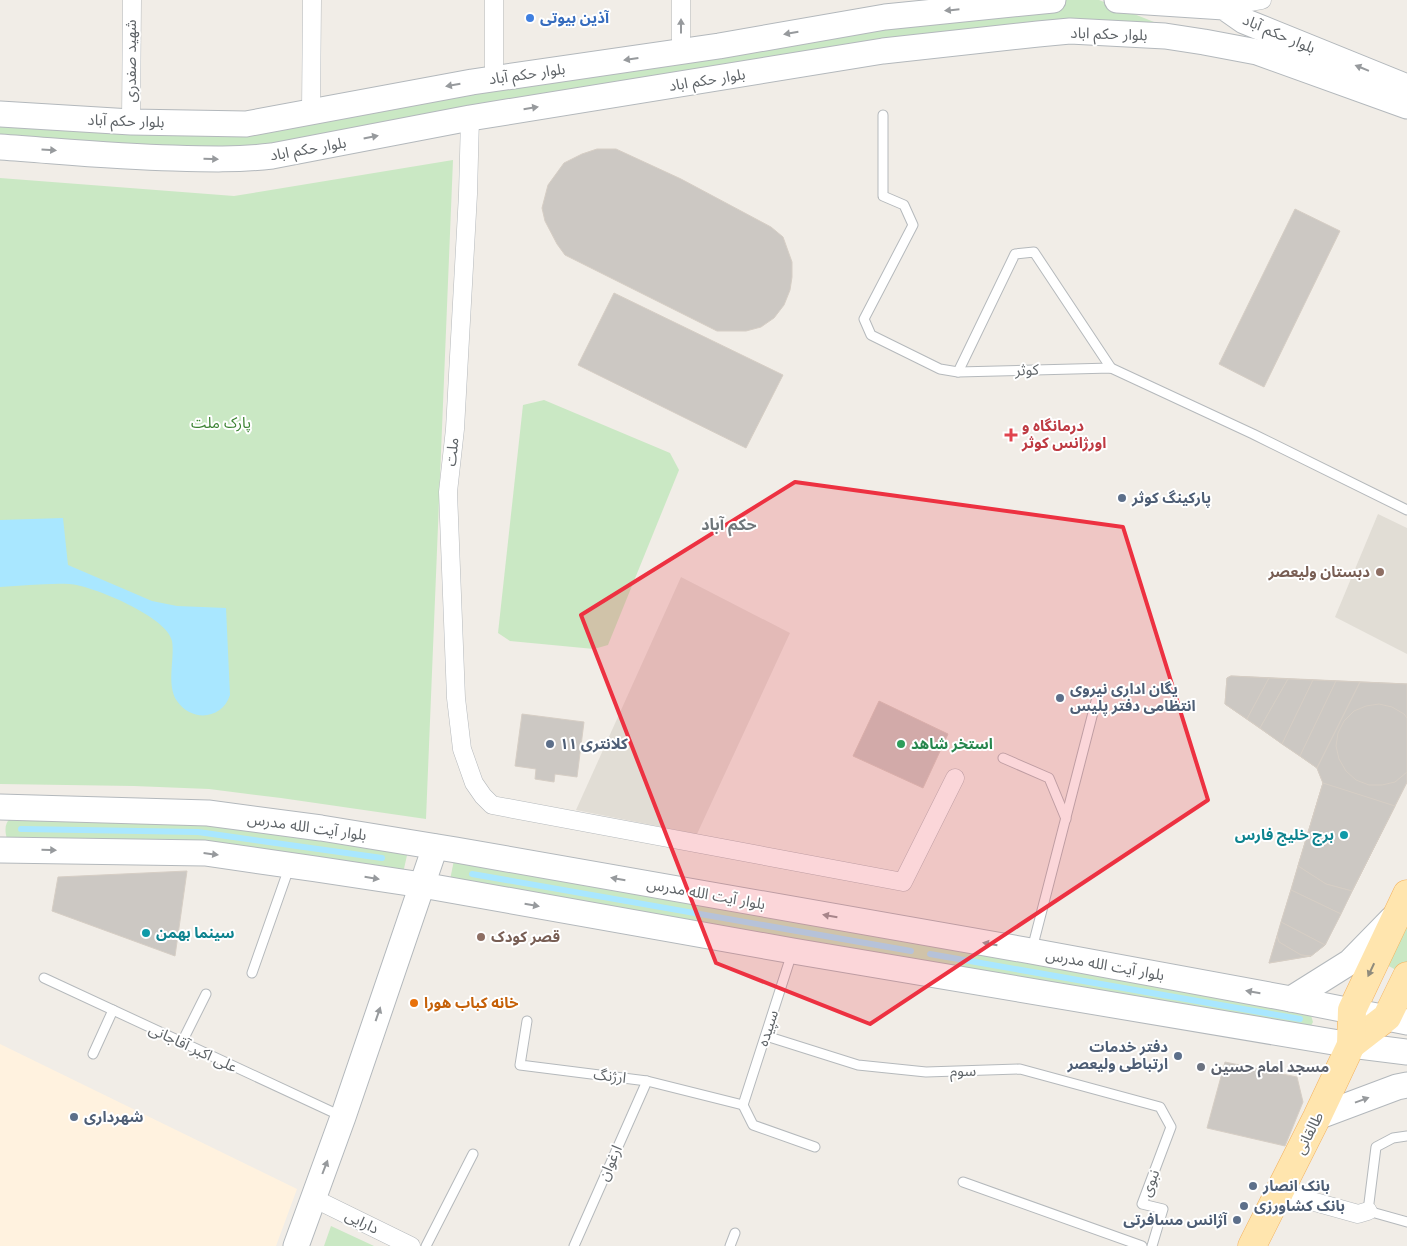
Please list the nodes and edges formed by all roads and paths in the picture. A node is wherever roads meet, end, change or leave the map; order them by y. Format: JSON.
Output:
{"nodes":[{"id":1,"x":132,"y":0,"type":"edge"},
{"id":2,"x":312,"y":0,"type":"edge"},
{"id":3,"x":494,"y":0,"type":"edge"},
{"id":4,"x":681,"y":0,"type":"edge"},
{"id":5,"x":1053,"y":0,"type":"edge"},
{"id":6,"x":1118,"y":0,"type":"edge"},
{"id":7,"x":1262,"y":0,"type":"edge"},
{"id":8,"x":1224,"y":3,"type":"edge"},
{"id":9,"x":885,"y":9,"type":"edge"},
{"id":10,"x":1223,"y":45,"type":"junction"},
{"id":11,"x":681,"y":51,"type":"junction"},
{"id":12,"x":494,"y":79,"type":"junction"},
{"id":13,"x":1407,"y":86,"type":"edge"},
{"id":14,"x":1407,"y":106,"type":"edge"},
{"id":15,"x":312,"y":111,"type":"junction"},
{"id":16,"x":0,"y":114,"type":"edge"},
{"id":17,"x":883,"y":115,"type":"dead end"},
{"id":18,"x":470,"y":118,"type":"junction"},
{"id":19,"x":131,"y":122,"type":"junction"},
{"id":20,"x":0,"y":147,"type":"edge"},
{"id":21,"x":1111,"y":368,"type":"junction"},
{"id":22,"x":958,"y":372,"type":"junction"},
{"id":23,"x":1407,"y":510,"type":"edge"},
{"id":24,"x":1096,"y":701,"type":"dead end"},
{"id":25,"x":1003,"y":758,"type":"dead end"},
{"id":26,"x":955,"y":778,"type":"dead end"},
{"id":27,"x":0,"y":807,"type":"edge"},
{"id":28,"x":1066,"y":819,"type":"junction"},
{"id":29,"x":435,"y":847,"type":"junction"},
{"id":30,"x":0,"y":850,"type":"edge"},
{"id":31,"x":290,"y":865,"type":"junction"},
{"id":32,"x":422,"y":885,"type":"junction"},
{"id":33,"x":1403,"y":903,"type":"edge"},
{"id":34,"x":793,"y":950,"type":"junction"},
{"id":35,"x":1031,"y":951,"type":"junction"},
{"id":36,"x":252,"y":973,"type":"dead end"},
{"id":37,"x":1407,"y":976,"type":"edge"},
{"id":38,"x":44,"y":978,"type":"dead end"},
{"id":39,"x":206,"y":994,"type":"dead end"},
{"id":40,"x":1291,"y":999,"type":"junction"},
{"id":41,"x":113,"y":1010,"type":"junction"},
{"id":42,"x":1352,"y":1010,"type":"junction"},
{"id":43,"x":1397,"y":1019,"type":"edge"},
{"id":44,"x":527,"y":1021,"type":"dead end"},
{"id":45,"x":766,"y":1036,"type":"junction"},
{"id":46,"x":182,"y":1042,"type":"junction"},
{"id":47,"x":1351,"y":1045,"type":"junction"},
{"id":48,"x":1407,"y":1052,"type":"edge"},
{"id":49,"x":93,"y":1054,"type":"dead end"},
{"id":50,"x":646,"y":1081,"type":"junction"},
{"id":51,"x":1407,"y":1084,"type":"edge"},
{"id":52,"x":743,"y":1105,"type":"junction"},
{"id":53,"x":1160,"y":1107,"type":"joint"},
{"id":54,"x":343,"y":1117,"type":"junction"},
{"id":55,"x":1317,"y":1117,"type":"junction"},
{"id":56,"x":1407,"y":1136,"type":"edge"},
{"id":57,"x":814,"y":1147,"type":"dead end"},
{"id":58,"x":473,"y":1154,"type":"dead end"},
{"id":59,"x":963,"y":1182,"type":"dead end"},
{"id":60,"x":1279,"y":1192,"type":"junction"},
{"id":61,"x":313,"y":1198,"type":"junction"},
{"id":62,"x":1368,"y":1211,"type":"junction"},
{"id":63,"x":1407,"y":1222,"type":"edge"},
{"id":64,"x":735,"y":1233,"type":"dead end"},
{"id":65,"x":296,"y":1246,"type":"edge"},
{"id":66,"x":411,"y":1246,"type":"edge"},
{"id":67,"x":426,"y":1246,"type":"edge"},
{"id":68,"x":574,"y":1246,"type":"edge"},
{"id":69,"x":730,"y":1246,"type":"edge"},
{"id":70,"x":1142,"y":1246,"type":"edge"},
{"id":71,"x":1152,"y":1246,"type":"edge"},
{"id":72,"x":1252,"y":1246,"type":"edge"}],
"edges":[{"from":1,"to":19,"type":"street","name":"شهید صفدری"},
{"from":2,"to":15,"type":"street"},
{"from":3,"to":12,"type":"street"},
{"from":11,"to":4,"type":"street","one_way":true},
{"from":5,"to":9,"type":"main road","name":"بلوار حکم آباد","one_way":true},
{"from":6,"to":8,"type":"main road"},
{"from":7,"to":8,"type":"street"},
{"from":8,"to":10,"type":"main road"},
{"from":13,"to":8,"type":"main road","name":"بلوار حکم آباد","one_way":true},
{"from":9,"to":11,"type":"main road","name":"بلوار حکم آباد","one_way":true},
{"from":10,"to":14,"type":"main road","name":"بلوار حکم اباد"},
{"from":18,"to":10,"type":"main road","name":"بلوار حکم اباد","one_way":true},
{"from":11,"to":12,"type":"main road","name":"بلوار حکم آباد","one_way":true},
{"from":12,"to":15,"type":"main road","name":"بلوار حکم آباد","one_way":true},
{"from":15,"to":19,"type":"main road","name":"بلوار حکم آباد"},
{"from":16,"to":19,"type":"main road","name":"بلوار حکم آباد"},
{"from":17,"to":22,"type":"lane","name":"کوثر"},
{"from":20,"to":18,"type":"main road","name":"بلوار حکم اباد","one_way":true},
{"from":18,"to":26,"type":"street","name":"ملت"},
{"from":21,"to":22,"type":"lane","name":"کوثر"},
{"from":21,"to":22,"type":"lane"},
{"from":21,"to":23,"type":"lane","name":"کوثر"},
{"from":24,"to":28,"type":"lane"},
{"from":25,"to":28,"type":"lane"},
{"from":27,"to":29,"type":"main road","name":"بلوار آیت الله مدرس"},
{"from":28,"to":35,"type":"lane"},
{"from":29,"to":32,"type":"main road"},
{"from":35,"to":29,"type":"main road","name":"بلوار آیت الله مدرس","one_way":true},
{"from":30,"to":31,"type":"main road","one_way":true},
{"from":31,"to":32,"type":"main road","one_way":true},
{"from":31,"to":36,"type":"lane"},
{"from":32,"to":34,"type":"main road","one_way":true},
{"from":54,"to":32,"type":"main road","one_way":true},
{"from":33,"to":40,"type":"main road"},
{"from":33,"to":42,"type":"main road","one_way":true},
{"from":34,"to":45,"type":"lane","name":"سپیده"},
{"from":34,"to":47,"type":"main road"},
{"from":40,"to":35,"type":"main road","name":"بلوار آیت الله مدرس","one_way":true},
{"from":37,"to":43,"type":"main road"},
{"from":38,"to":41,"type":"lane","name":"علی اکبر آقاجانی"},
{"from":39,"to":46,"type":"lane"},
{"from":40,"to":42,"type":"main road","name":"بلوار آیت الله مدرس"},
{"from":41,"to":46,"type":"lane","name":"علی اکبر آقاجانی"},
{"from":41,"to":49,"type":"lane"},
{"from":42,"to":43,"type":"main road","name":"بلوار آیت الله مدرس"},
{"from":42,"to":47,"type":"main road"},
{"from":43,"to":47,"type":"main road"},
{"from":44,"to":50,"type":"lane","name":"ارژنگ"},
{"from":45,"to":52,"type":"lane","name":"سپیده"},
{"from":45,"to":53,"type":"lane","name":"سوم"},
{"from":46,"to":54,"type":"lane","name":"علی اکبر آقاجانی"},
{"from":47,"to":48,"type":"main road"},
{"from":47,"to":55,"type":"main road","name":"طالقانی"},
{"from":50,"to":52,"type":"lane","name":"ارژنگ"},
{"from":50,"to":68,"type":"lane","name":"ارغوان"},
{"from":55,"to":51,"type":"main road","one_way":true},
{"from":52,"to":57,"type":"lane"},
{"from":53,"to":71,"type":"lane","name":"نبوی"},
{"from":61,"to":54,"type":"main road","one_way":true},
{"from":55,"to":60,"type":"main road","name":"طالقانی"},
{"from":56,"to":62,"type":"lane"},
{"from":58,"to":67,"type":"lane"},
{"from":59,"to":70,"type":"lane"},
{"from":60,"to":62,"type":"street"},
{"from":60,"to":72,"type":"main road","name":"طالقانی"},
{"from":61,"to":65,"type":"main road"},
{"from":61,"to":66,"type":"street","name":"دارایی"},
{"from":62,"to":63,"type":"lane"},
{"from":64,"to":69,"type":"lane"}]}
